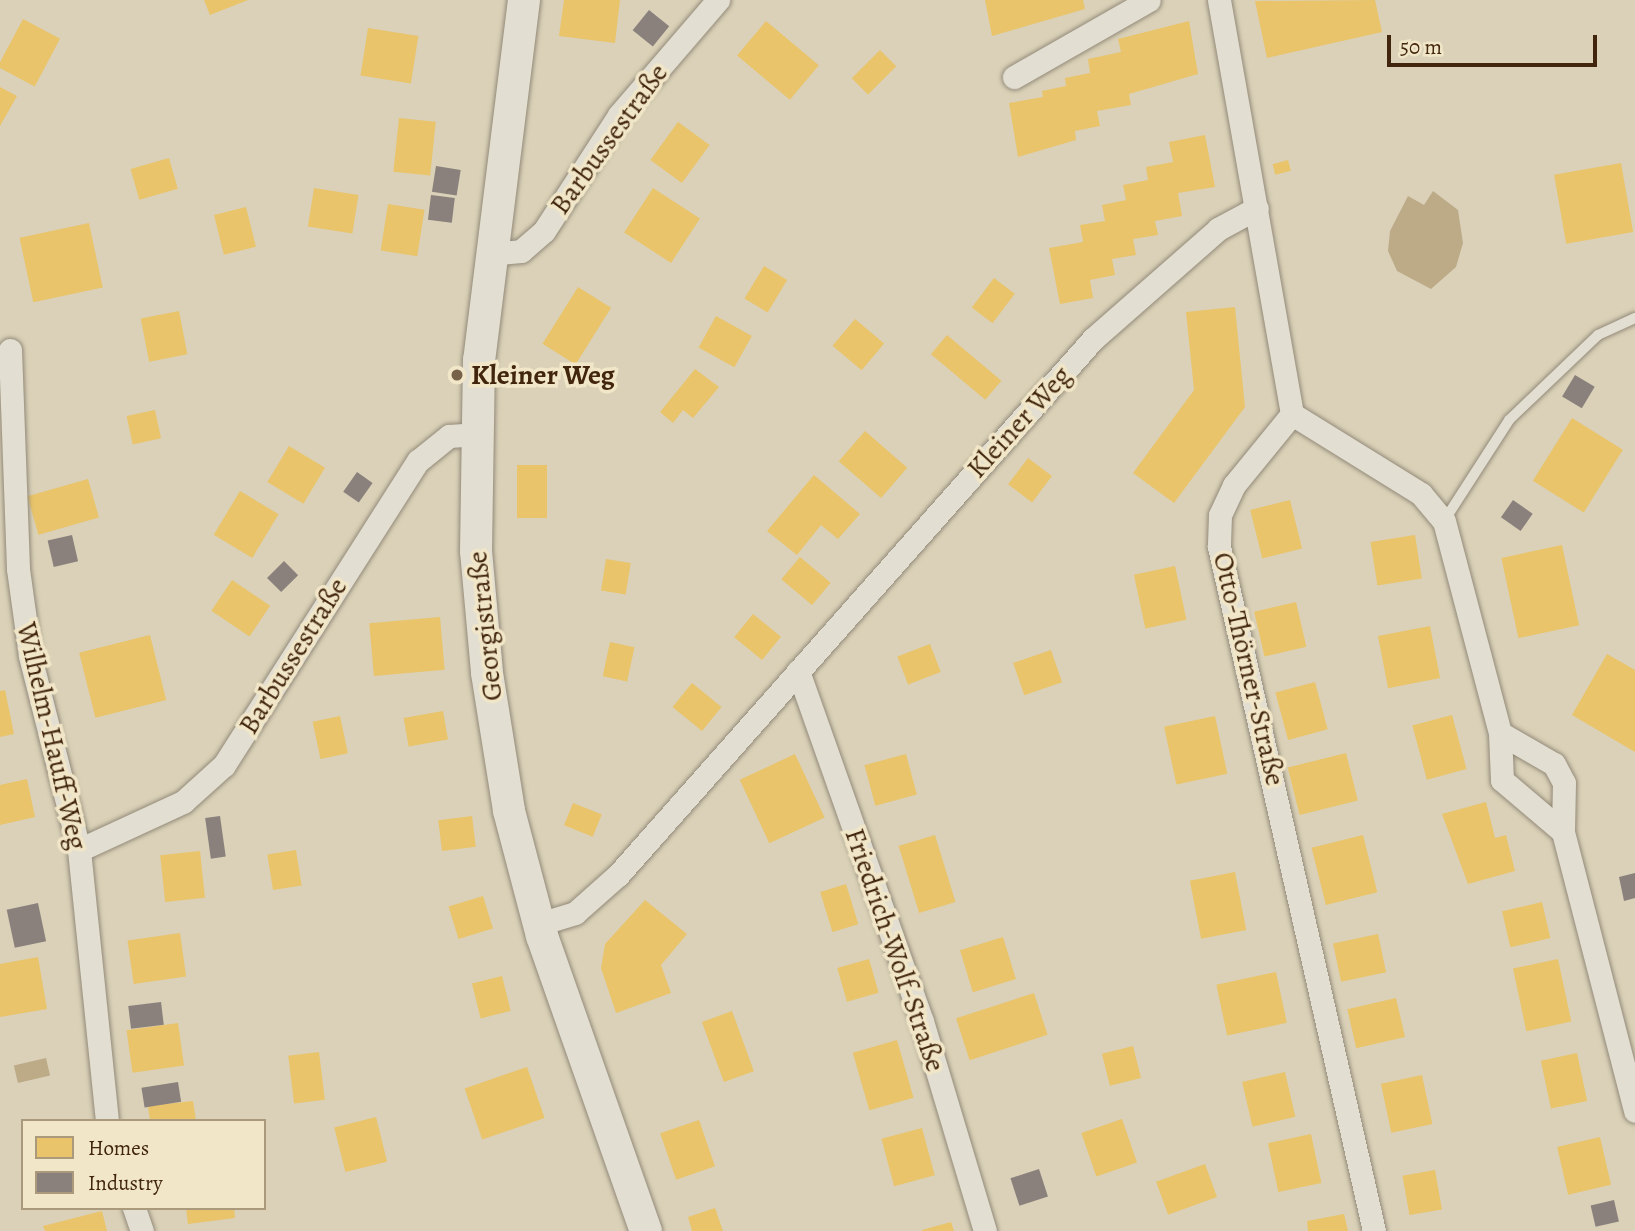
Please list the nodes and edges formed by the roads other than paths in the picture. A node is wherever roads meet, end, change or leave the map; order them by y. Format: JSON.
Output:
{"nodes":[{"id":1,"x":524,"y":0,"type":"edge"},
{"id":2,"x":718,"y":0,"type":"edge"},
{"id":3,"x":1149,"y":0,"type":"edge"},
{"id":4,"x":1219,"y":0,"type":"edge"},
{"id":5,"x":1014,"y":77,"type":"dead end"},
{"id":6,"x":1257,"y":208,"type":"junction"},
{"id":7,"x":488,"y":254,"type":"junction"},
{"id":8,"x":1635,"y":318,"type":"edge"},
{"id":9,"x":10,"y":350,"type":"dead end"},
{"id":10,"x":1292,"y":414,"type":"junction"},
{"id":11,"x":475,"y":434,"type":"junction"},
{"id":12,"x":1444,"y":521,"type":"junction"},
{"id":13,"x":798,"y":671,"type":"junction"},
{"id":14,"x":1500,"y":733,"type":"junction"},
{"id":15,"x":1563,"y":832,"type":"junction"},
{"id":16,"x":79,"y":850,"type":"junction"},
{"id":17,"x":539,"y":924,"type":"junction"},
{"id":18,"x":1635,"y":1111,"type":"edge"},
{"id":19,"x":107,"y":1119,"type":"edge"},
{"id":20,"x":135,"y":1210,"type":"edge"},
{"id":21,"x":142,"y":1231,"type":"edge"},
{"id":22,"x":646,"y":1231,"type":"edge"},
{"id":23,"x":985,"y":1231,"type":"edge"},
{"id":24,"x":1374,"y":1231,"type":"edge"}],
"edges":[{"from":1,"to":7,"type":"street","name":"Georgistraße"},
{"from":2,"to":7,"type":"street","name":"Barbussestraße"},
{"from":3,"to":5,"type":"street"},
{"from":4,"to":6,"type":"street"},
{"from":6,"to":10,"type":"street"},
{"from":6,"to":13,"type":"street","name":"Kleiner Weg"},
{"from":7,"to":11,"type":"street","name":"Georgistraße"},
{"from":8,"to":12,"type":"lane"},
{"from":9,"to":16,"type":"street","name":"Wilhelm-Hauff-Weg"},
{"from":10,"to":12,"type":"street"},
{"from":10,"to":24,"type":"street","name":"Otto-Thörner-Straße"},
{"from":11,"to":16,"type":"street","name":"Barbussestraße"},
{"from":11,"to":17,"type":"street","name":"Georgistraße"},
{"from":12,"to":14,"type":"street"},
{"from":13,"to":17,"type":"street","name":"Kleiner Weg"},
{"from":13,"to":23,"type":"street","name":"Friedrich-Wolf-Straße"},
{"from":14,"to":15,"type":"street"},
{"from":14,"to":15,"type":"street"},
{"from":15,"to":18,"type":"street"},
{"from":16,"to":19,"type":"street","name":"Wilhelm-Hauff-Weg"},
{"from":17,"to":22,"type":"street","name":"Georgistraße"},
{"from":20,"to":21,"type":"street"}]}
